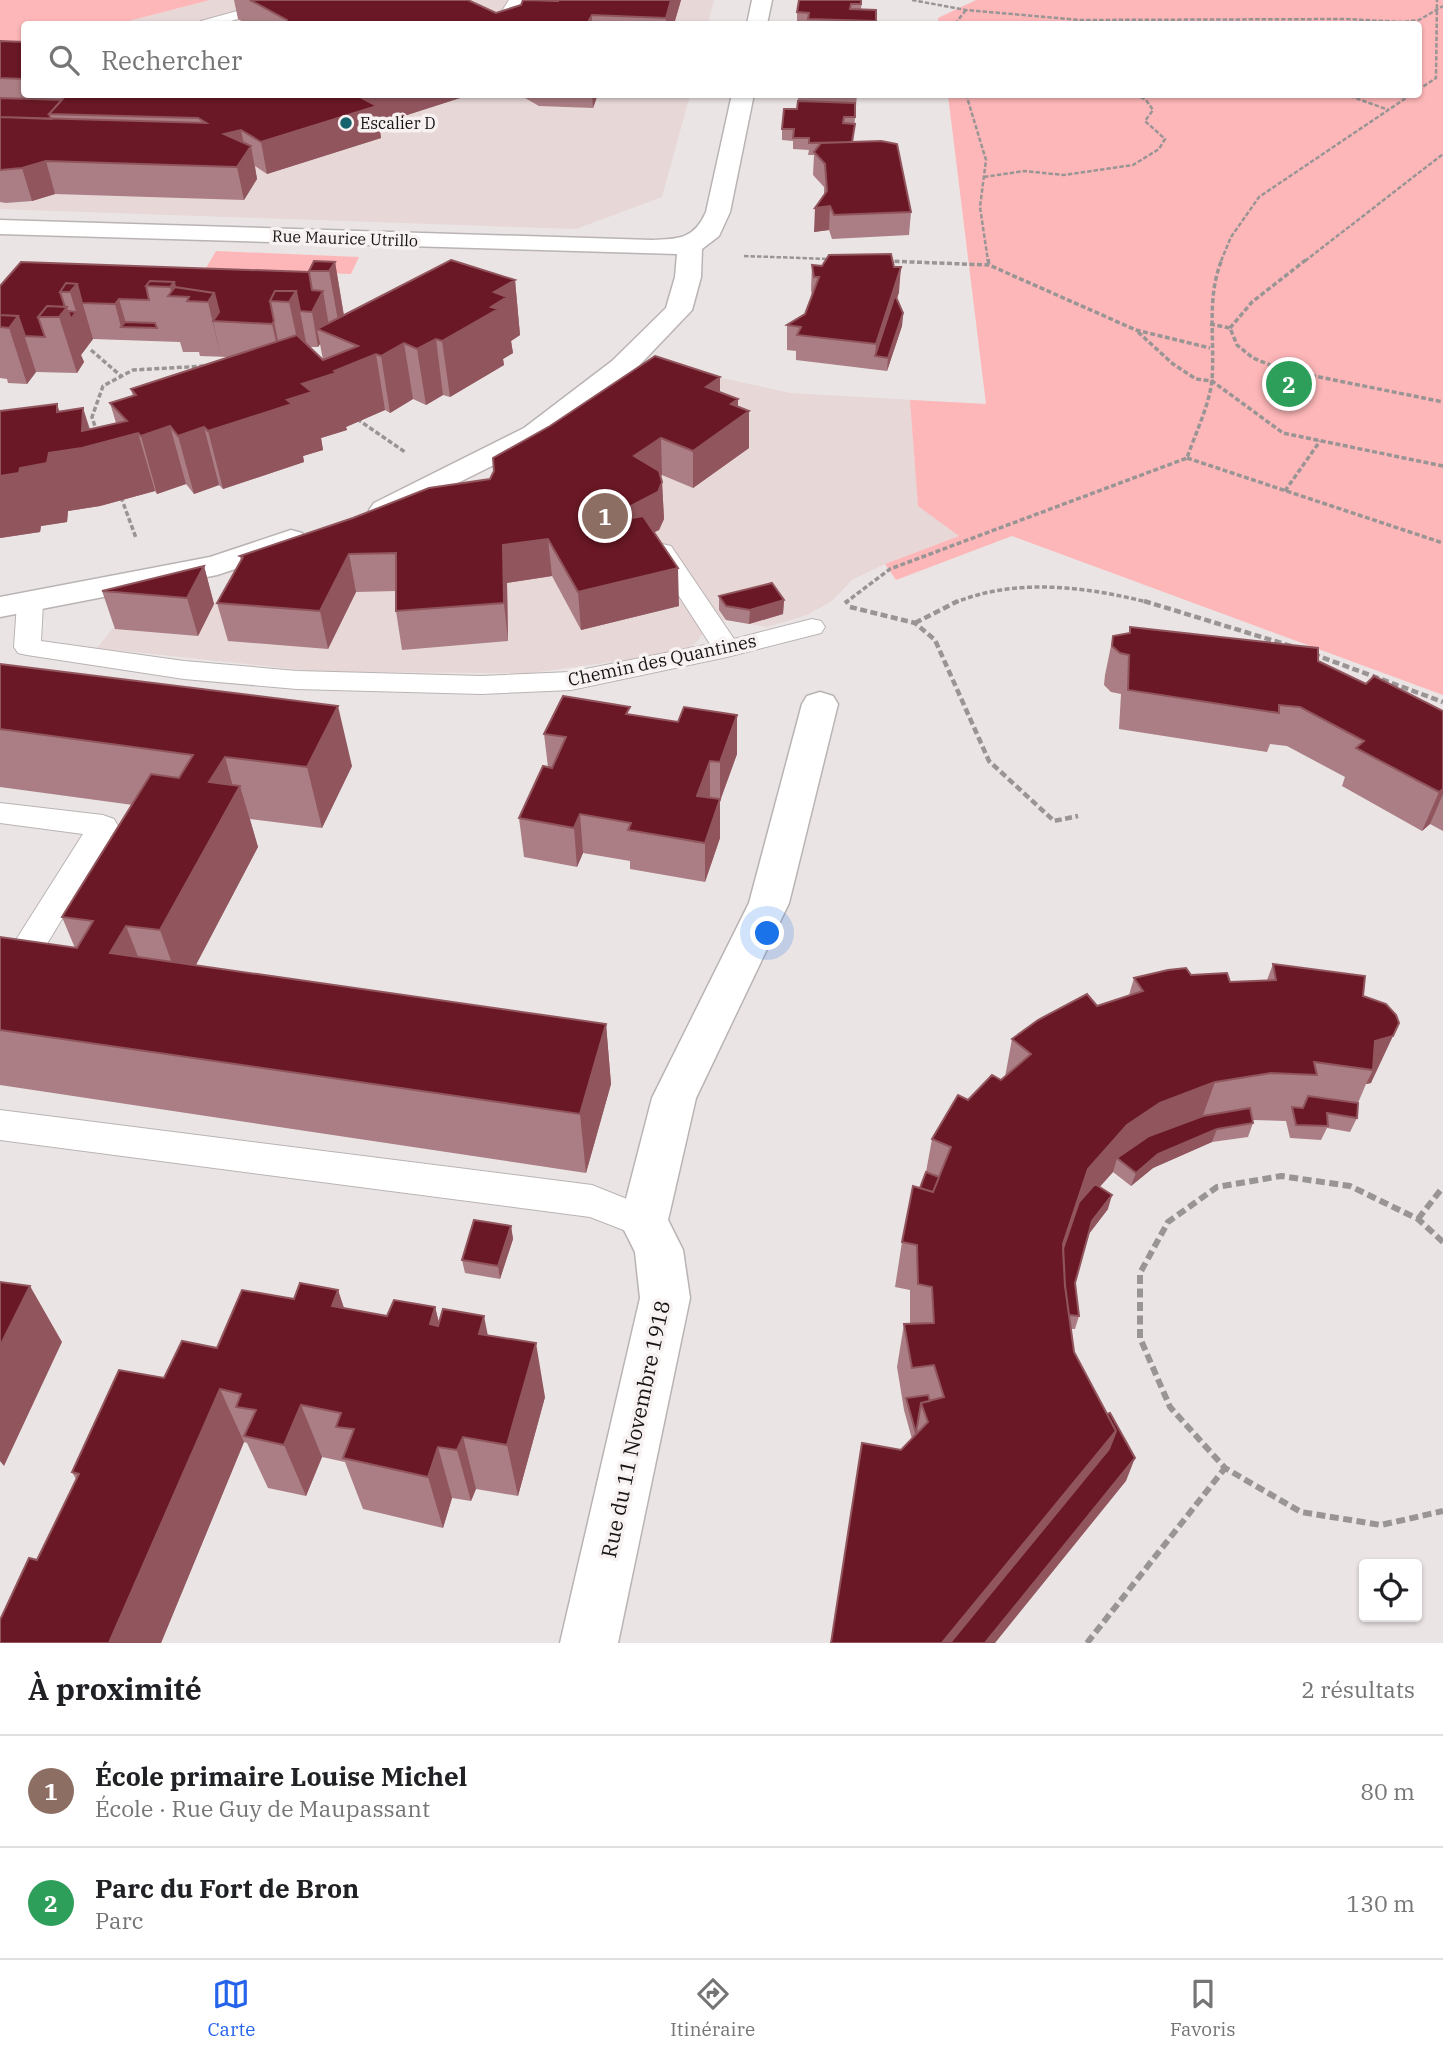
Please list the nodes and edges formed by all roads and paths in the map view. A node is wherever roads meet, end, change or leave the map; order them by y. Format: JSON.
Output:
{"nodes":[{"id":1,"x":294,"y":0,"type":"edge"},
{"id":2,"x":516,"y":0,"type":"edge"},
{"id":3,"x":762,"y":0,"type":"edge"},
{"id":4,"x":912,"y":0,"type":"edge"},
{"id":5,"x":1437,"y":0,"type":"edge"},
{"id":6,"x":1443,"y":6,"type":"edge"},
{"id":7,"x":966,"y":10,"type":"junction"},
{"id":8,"x":1434,"y":13,"type":"junction"},
{"id":9,"x":217,"y":21,"type":"edge"},
{"id":10,"x":504,"y":21,"type":"edge"},
{"id":11,"x":758,"y":21,"type":"edge"},
{"id":12,"x":957,"y":21,"type":"edge"},
{"id":13,"x":1383,"y":21,"type":"edge"},
{"id":14,"x":1410,"y":21,"type":"edge"},
{"id":15,"x":1435,"y":54,"type":"junction"},
{"id":16,"x":1443,"y":57,"type":"edge"},
{"id":17,"x":1422,"y":88,"type":"edge"},
{"id":18,"x":742,"y":98,"type":"edge"},
{"id":19,"x":968,"y":98,"type":"edge"},
{"id":20,"x":1142,"y":98,"type":"edge"},
{"id":21,"x":1355,"y":98,"type":"edge"},
{"id":22,"x":1406,"y":98,"type":"edge"},
{"id":23,"x":1389,"y":110,"type":"junction"},
{"id":24,"x":1443,"y":154,"type":"edge"},
{"id":25,"x":984,"y":177,"type":"junction"},
{"id":26,"x":5,"y":233,"type":"edge"},
{"id":27,"x":690,"y":246,"type":"junction"},
{"id":28,"x":734,"y":255,"type":"dead end"},
{"id":29,"x":831,"y":259,"type":"edge"},
{"id":30,"x":883,"y":261,"type":"edge"},
{"id":31,"x":989,"y":265,"type":"junction"},
{"id":32,"x":1210,"y":324,"type":"junction"},
{"id":33,"x":1230,"y":328,"type":"junction"},
{"id":34,"x":1136,"y":330,"type":"junction"},
{"id":35,"x":1210,"y":348,"type":"junction"},
{"id":36,"x":91,"y":349,"type":"dead end"},
{"id":37,"x":207,"y":366,"type":"edge"},
{"id":38,"x":121,"y":376,"type":"junction"},
{"id":39,"x":1212,"y":381,"type":"junction"},
{"id":40,"x":1443,"y":402,"type":"edge"},
{"id":41,"x":347,"y":412,"type":"edge"},
{"id":42,"x":1320,"y":441,"type":"junction"},
{"id":43,"x":101,"y":443,"type":"edge"},
{"id":44,"x":1187,"y":458,"type":"junction"},
{"id":45,"x":1443,"y":466,"type":"edge"},
{"id":46,"x":445,"y":480,"type":"junction"},
{"id":47,"x":1285,"y":491,"type":"junction"},
{"id":48,"x":119,"y":492,"type":"edge"},
{"id":49,"x":354,"y":520,"type":"edge"},
{"id":50,"x":316,"y":532,"type":"edge"},
{"id":51,"x":1443,"y":543,"type":"edge"},
{"id":52,"x":662,"y":551,"type":"edge"},
{"id":53,"x":151,"y":578,"type":"junction"},
{"id":54,"x":15,"y":605,"type":"edge"},
{"id":55,"x":915,"y":623,"type":"junction"},
{"id":56,"x":813,"y":627,"type":"dead end"},
{"id":57,"x":727,"y":649,"type":"junction"},
{"id":58,"x":1443,"y":702,"type":"edge"},
{"id":59,"x":820,"y":704,"type":"dead end"},
{"id":60,"x":0,"y":813,"type":"edge"},
{"id":61,"x":1078,"y":816,"type":"dead end"},
{"id":62,"x":0,"y":993,"type":"edge"},
{"id":63,"x":0,"y":1125,"type":"edge"},
{"id":64,"x":1443,"y":1187,"type":"edge"},
{"id":65,"x":1418,"y":1219,"type":"junction"},
{"id":66,"x":643,"y":1223,"type":"junction"},
{"id":67,"x":1443,"y":1242,"type":"edge"},
{"id":68,"x":1225,"y":1468,"type":"junction"},
{"id":69,"x":1443,"y":1511,"type":"edge"},
{"id":70,"x":589,"y":1643,"type":"edge"},
{"id":71,"x":1087,"y":1643,"type":"edge"}],
"edges":[{"from":1,"to":9,"type":"lane"},
{"from":2,"to":10,"type":"lane"},
{"from":3,"to":11,"type":"street"},
{"from":4,"to":7,"type":"path"},
{"from":5,"to":8,"type":"path"},
{"from":6,"to":8,"type":"path"},
{"from":7,"to":12,"type":"path"},
{"from":7,"to":13,"type":"path"},
{"from":8,"to":14,"type":"path"},
{"from":8,"to":15,"type":"path"},
{"from":15,"to":16,"type":"path"},
{"from":15,"to":17,"type":"path"},
{"from":18,"to":27,"type":"street"},
{"from":19,"to":25,"type":"path"},
{"from":20,"to":25,"type":"path"},
{"from":21,"to":23,"type":"path"},
{"from":22,"to":23,"type":"path"},
{"from":23,"to":32,"type":"path"},
{"from":24,"to":33,"type":"path"},
{"from":25,"to":31,"type":"path"},
{"from":26,"to":27,"type":"street","name":"Rue Maurice Utrillo"},
{"from":27,"to":46,"type":"street"},
{"from":28,"to":29,"type":"path"},
{"from":30,"to":31,"type":"path"},
{"from":31,"to":34,"type":"path"},
{"from":32,"to":33,"type":"path"},
{"from":32,"to":35,"type":"path"},
{"from":33,"to":40,"type":"path"},
{"from":34,"to":35,"type":"path"},
{"from":34,"to":39,"type":"path"},
{"from":35,"to":39,"type":"path"},
{"from":36,"to":38,"type":"path"},
{"from":37,"to":38,"type":"path"},
{"from":38,"to":43,"type":"path"},
{"from":39,"to":42,"type":"path"},
{"from":39,"to":44,"type":"path"},
{"from":41,"to":46,"type":"path"},
{"from":42,"to":45,"type":"path"},
{"from":42,"to":47,"type":"path"},
{"from":44,"to":47,"type":"path"},
{"from":44,"to":55,"type":"path"},
{"from":46,"to":49,"type":"street"},
{"from":47,"to":51,"type":"path"},
{"from":48,"to":53,"type":"path"},
{"from":50,"to":53,"type":"street"},
{"from":52,"to":57,"type":"lane"},
{"from":53,"to":54,"type":"street"},
{"from":54,"to":57,"type":"lane","name":"Chemin des Quantines"},
{"from":55,"to":58,"type":"path"},
{"from":55,"to":61,"type":"path"},
{"from":56,"to":57,"type":"lane","name":"Chemin des Quantines"},
{"from":59,"to":66,"type":"street"},
{"from":60,"to":62,"type":"lane"},
{"from":63,"to":66,"type":"lane"},
{"from":64,"to":65,"type":"path"},
{"from":65,"to":67,"type":"path"},
{"from":65,"to":68,"type":"path"},
{"from":66,"to":70,"type":"street","name":"Rue du 11 Novembre 1918"},
{"from":68,"to":69,"type":"path"},
{"from":68,"to":71,"type":"path"}]}
